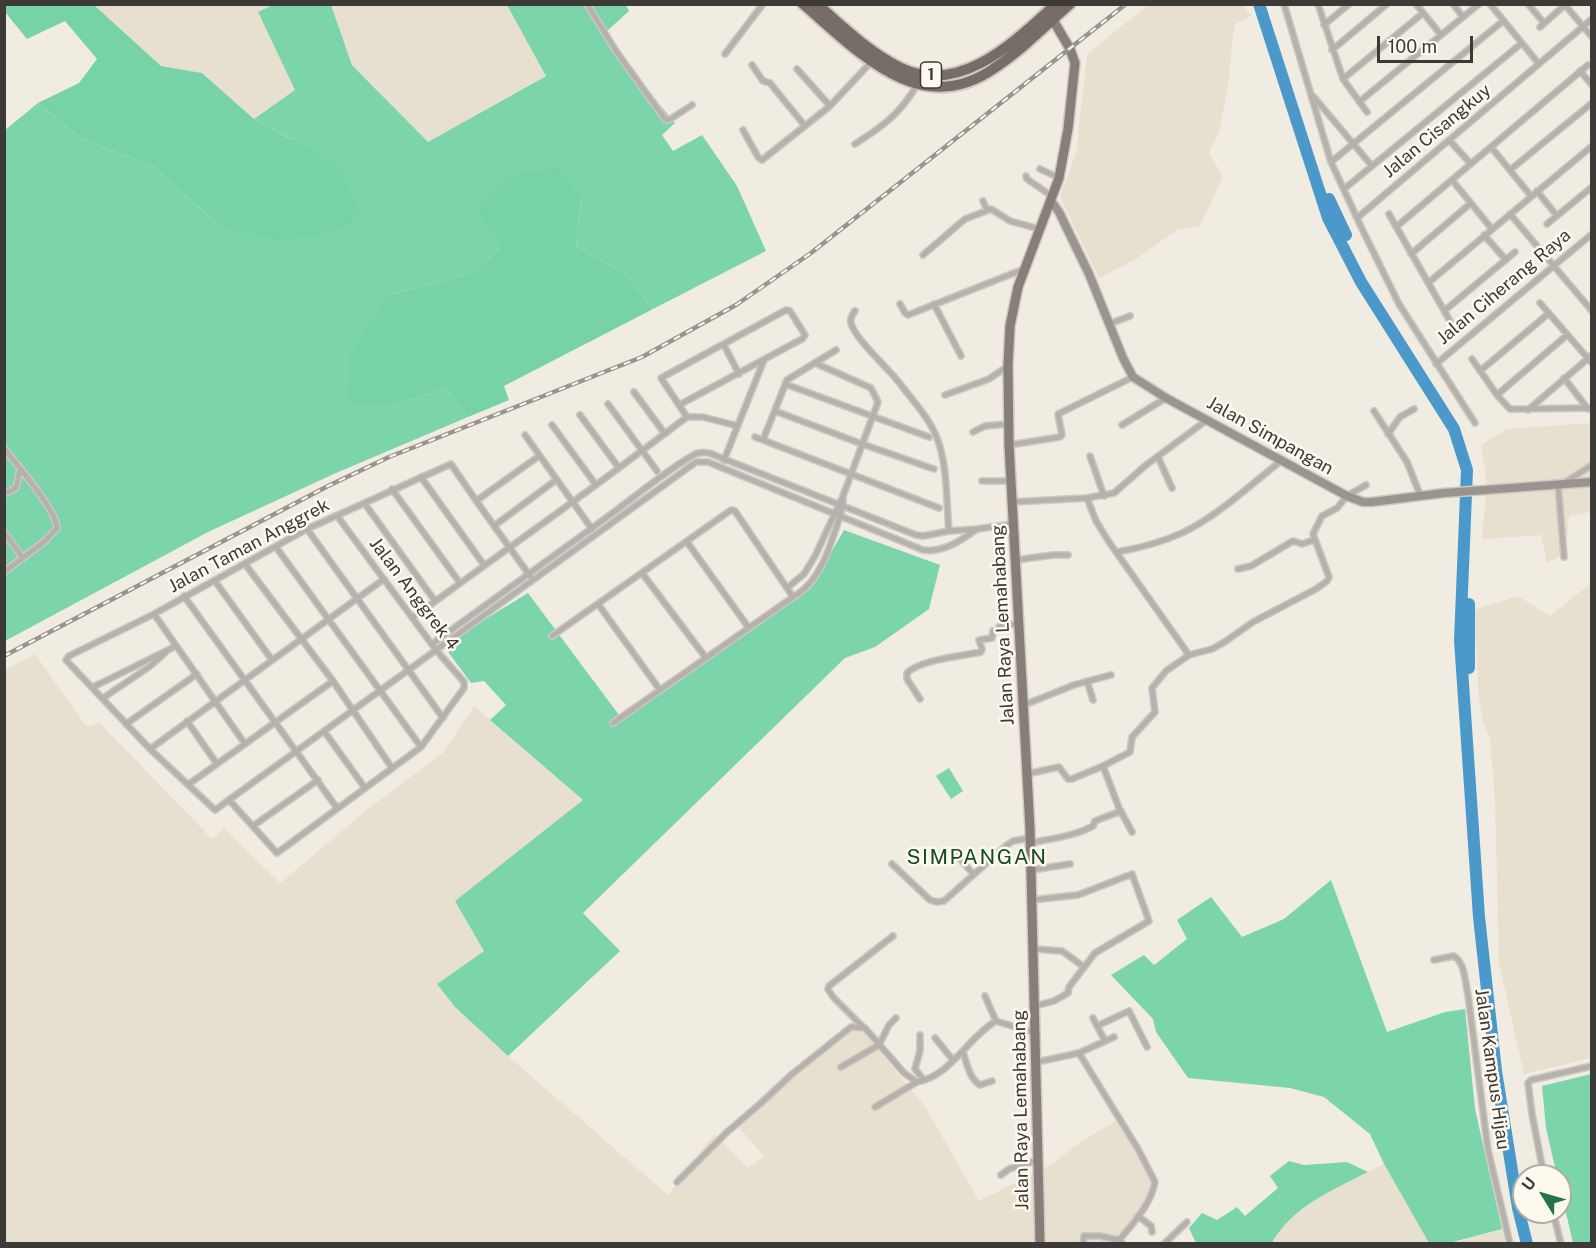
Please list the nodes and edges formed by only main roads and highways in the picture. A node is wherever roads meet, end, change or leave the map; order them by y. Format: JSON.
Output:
{"nodes":[{"id":1,"x":804,"y":4,"type":"edge"},
{"id":2,"x":817,"y":4,"type":"edge"},
{"id":3,"x":1056,"y":4,"type":"edge"},
{"id":4,"x":1070,"y":4,"type":"edge"},
{"id":5,"x":1053,"y":20,"type":"junction"},
{"id":6,"x":1040,"y":1244,"type":"edge"}],
"edges":[{"from":1,"to":5,"type":"highway","number":"1"},
{"from":2,"to":3,"type":"highway","number":"1"},
{"from":4,"to":5,"type":"highway","number":"1"},
{"from":5,"to":6,"type":"main road","name":"Jalan Raya Lemahabang"}]}
